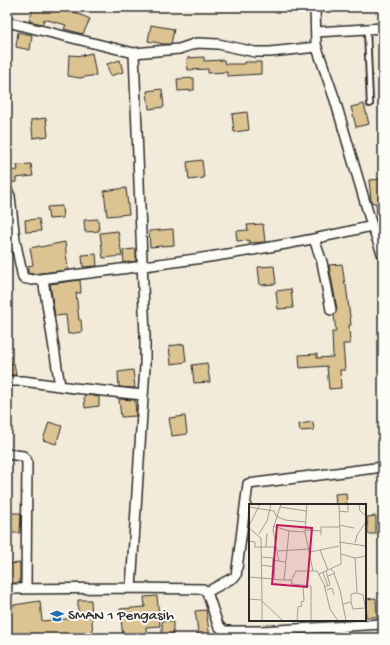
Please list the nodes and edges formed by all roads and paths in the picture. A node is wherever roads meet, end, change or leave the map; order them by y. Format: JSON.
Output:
{"nodes":[{"id":1,"x":315,"y":7,"type":"edge"},
{"id":2,"x":7,"y":22,"type":"edge"},
{"id":3,"x":383,"y":28,"type":"edge"},
{"id":4,"x":367,"y":29,"type":"junction"},
{"id":5,"x":316,"y":32,"type":"junction"},
{"id":6,"x":317,"y":47,"type":"junction"},
{"id":7,"x":134,"y":53,"type":"junction"},
{"id":8,"x":370,"y":104,"type":"dead end"},
{"id":9,"x":7,"y":190,"type":"edge"},
{"id":10,"x":372,"y":226,"type":"junction"},
{"id":11,"x":11,"y":240,"type":"edge"},
{"id":12,"x":314,"y":240,"type":"junction"},
{"id":13,"x":383,"y":256,"type":"edge"},
{"id":14,"x":142,"y":266,"type":"junction"},
{"id":15,"x":43,"y":279,"type":"junction"},
{"id":16,"x":331,"y":310,"type":"dead end"},
{"id":17,"x":7,"y":380,"type":"edge"},
{"id":18,"x":60,"y":386,"type":"junction"},
{"id":19,"x":143,"y":395,"type":"junction"},
{"id":20,"x":7,"y":454,"type":"edge"},
{"id":21,"x":383,"y":467,"type":"edge"},
{"id":22,"x":131,"y":588,"type":"junction"},
{"id":23,"x":26,"y":589,"type":"junction"},
{"id":24,"x":7,"y":590,"type":"edge"},
{"id":25,"x":207,"y":592,"type":"junction"},
{"id":26,"x":383,"y":624,"type":"edge"},
{"id":27,"x":342,"y":626,"type":"junction"},
{"id":28,"x":344,"y":638,"type":"edge"}],
"edges":[{"from":1,"to":5,"type":"street"},
{"from":2,"to":7,"type":"street"},
{"from":3,"to":4,"type":"street"},
{"from":4,"to":5,"type":"street"},
{"from":4,"to":8,"type":"lane"},
{"from":5,"to":6,"type":"street"},
{"from":6,"to":7,"type":"street"},
{"from":6,"to":10,"type":"street"},
{"from":7,"to":14,"type":"street"},
{"from":9,"to":11,"type":"street"},
{"from":10,"to":12,"type":"street"},
{"from":10,"to":13,"type":"street"},
{"from":11,"to":15,"type":"street"},
{"from":12,"to":14,"type":"street"},
{"from":12,"to":16,"type":"street"},
{"from":14,"to":15,"type":"street"},
{"from":14,"to":19,"type":"street"},
{"from":15,"to":18,"type":"street"},
{"from":17,"to":18,"type":"street"},
{"from":18,"to":19,"type":"street"},
{"from":19,"to":22,"type":"street"},
{"from":20,"to":23,"type":"street"},
{"from":21,"to":25,"type":"street"},
{"from":22,"to":23,"type":"street"},
{"from":22,"to":25,"type":"street"},
{"from":23,"to":24,"type":"street"},
{"from":25,"to":27,"type":"street"},
{"from":26,"to":27,"type":"street"},
{"from":27,"to":28,"type":"street"}]}
